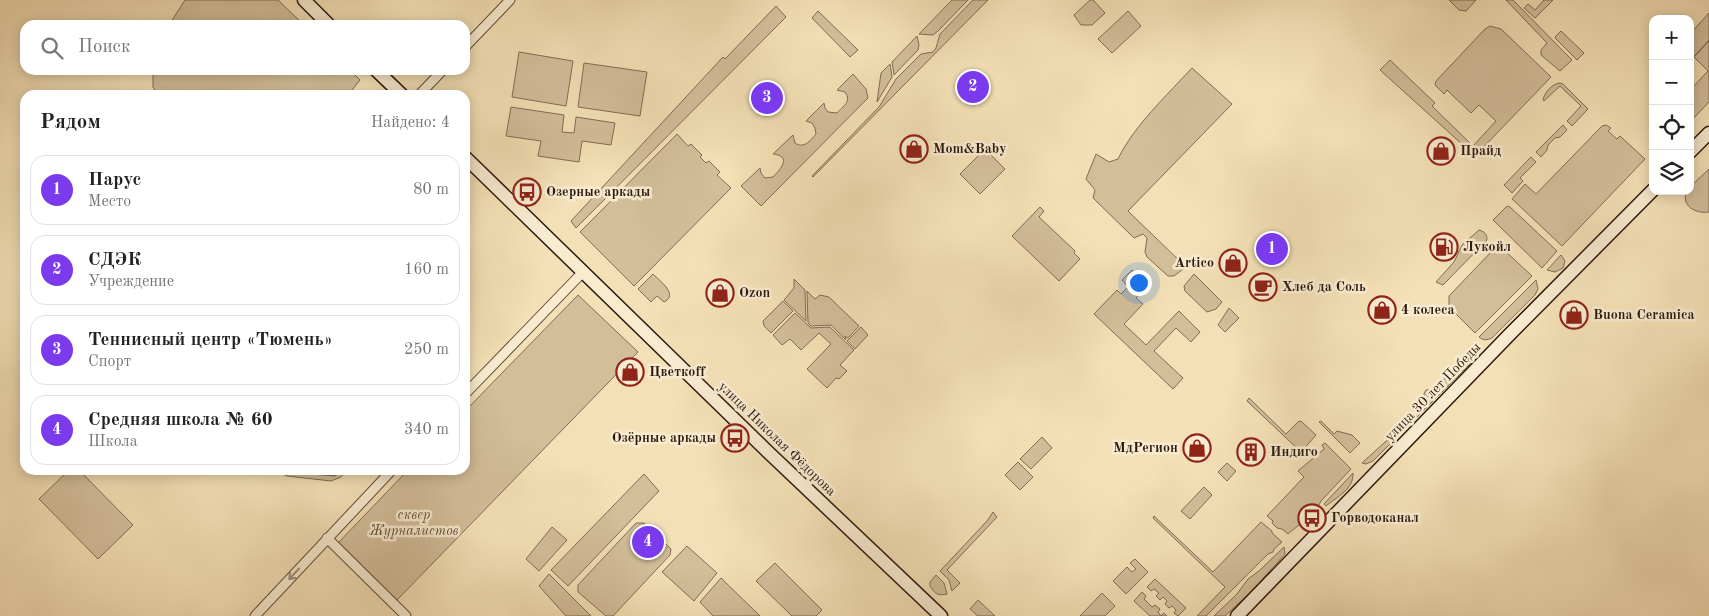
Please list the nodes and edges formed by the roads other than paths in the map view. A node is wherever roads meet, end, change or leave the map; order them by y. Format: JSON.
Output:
{"nodes":[{"id":1,"x":304,"y":0,"type":"edge"},
{"id":2,"x":510,"y":0,"type":"edge"},
{"id":3,"x":325,"y":20,"type":"edge"},
{"id":4,"x":470,"y":42,"type":"edge"},
{"id":5,"x":381,"y":75,"type":"edge"},
{"id":6,"x":438,"y":75,"type":"edge"},
{"id":7,"x":397,"y":90,"type":"edge"},
{"id":8,"x":424,"y":90,"type":"edge"},
{"id":9,"x":1709,"y":133,"type":"edge"},
{"id":10,"x":1692,"y":150,"type":"edge"},
{"id":11,"x":470,"y":162,"type":"edge"},
{"id":12,"x":1649,"y":194,"type":"edge"},
{"id":13,"x":583,"y":272,"type":"junction"},
{"id":14,"x":470,"y":389,"type":"edge"},
{"id":15,"x":387,"y":475,"type":"edge"},
{"id":16,"x":327,"y":538,"type":"junction"},
{"id":17,"x":255,"y":616,"type":"edge"},
{"id":18,"x":406,"y":616,"type":"edge"},
{"id":19,"x":941,"y":616,"type":"edge"},
{"id":20,"x":1237,"y":616,"type":"edge"}],
"edges":[{"from":1,"to":3,"type":"street"},
{"from":2,"to":4,"type":"street"},
{"from":5,"to":7,"type":"street"},
{"from":6,"to":8,"type":"street"},
{"from":9,"to":10,"type":"street"},
{"from":11,"to":13,"type":"street","name":"улица Николая Фёдорова"},
{"from":12,"to":20,"type":"street","name":"улица 30 лет Победы"},
{"from":13,"to":14,"type":"street"},
{"from":13,"to":19,"type":"street","name":"улица Николая Фёдорова"},
{"from":15,"to":16,"type":"street"},
{"from":16,"to":17,"type":"street","one_way":true},
{"from":16,"to":18,"type":"street"}]}
